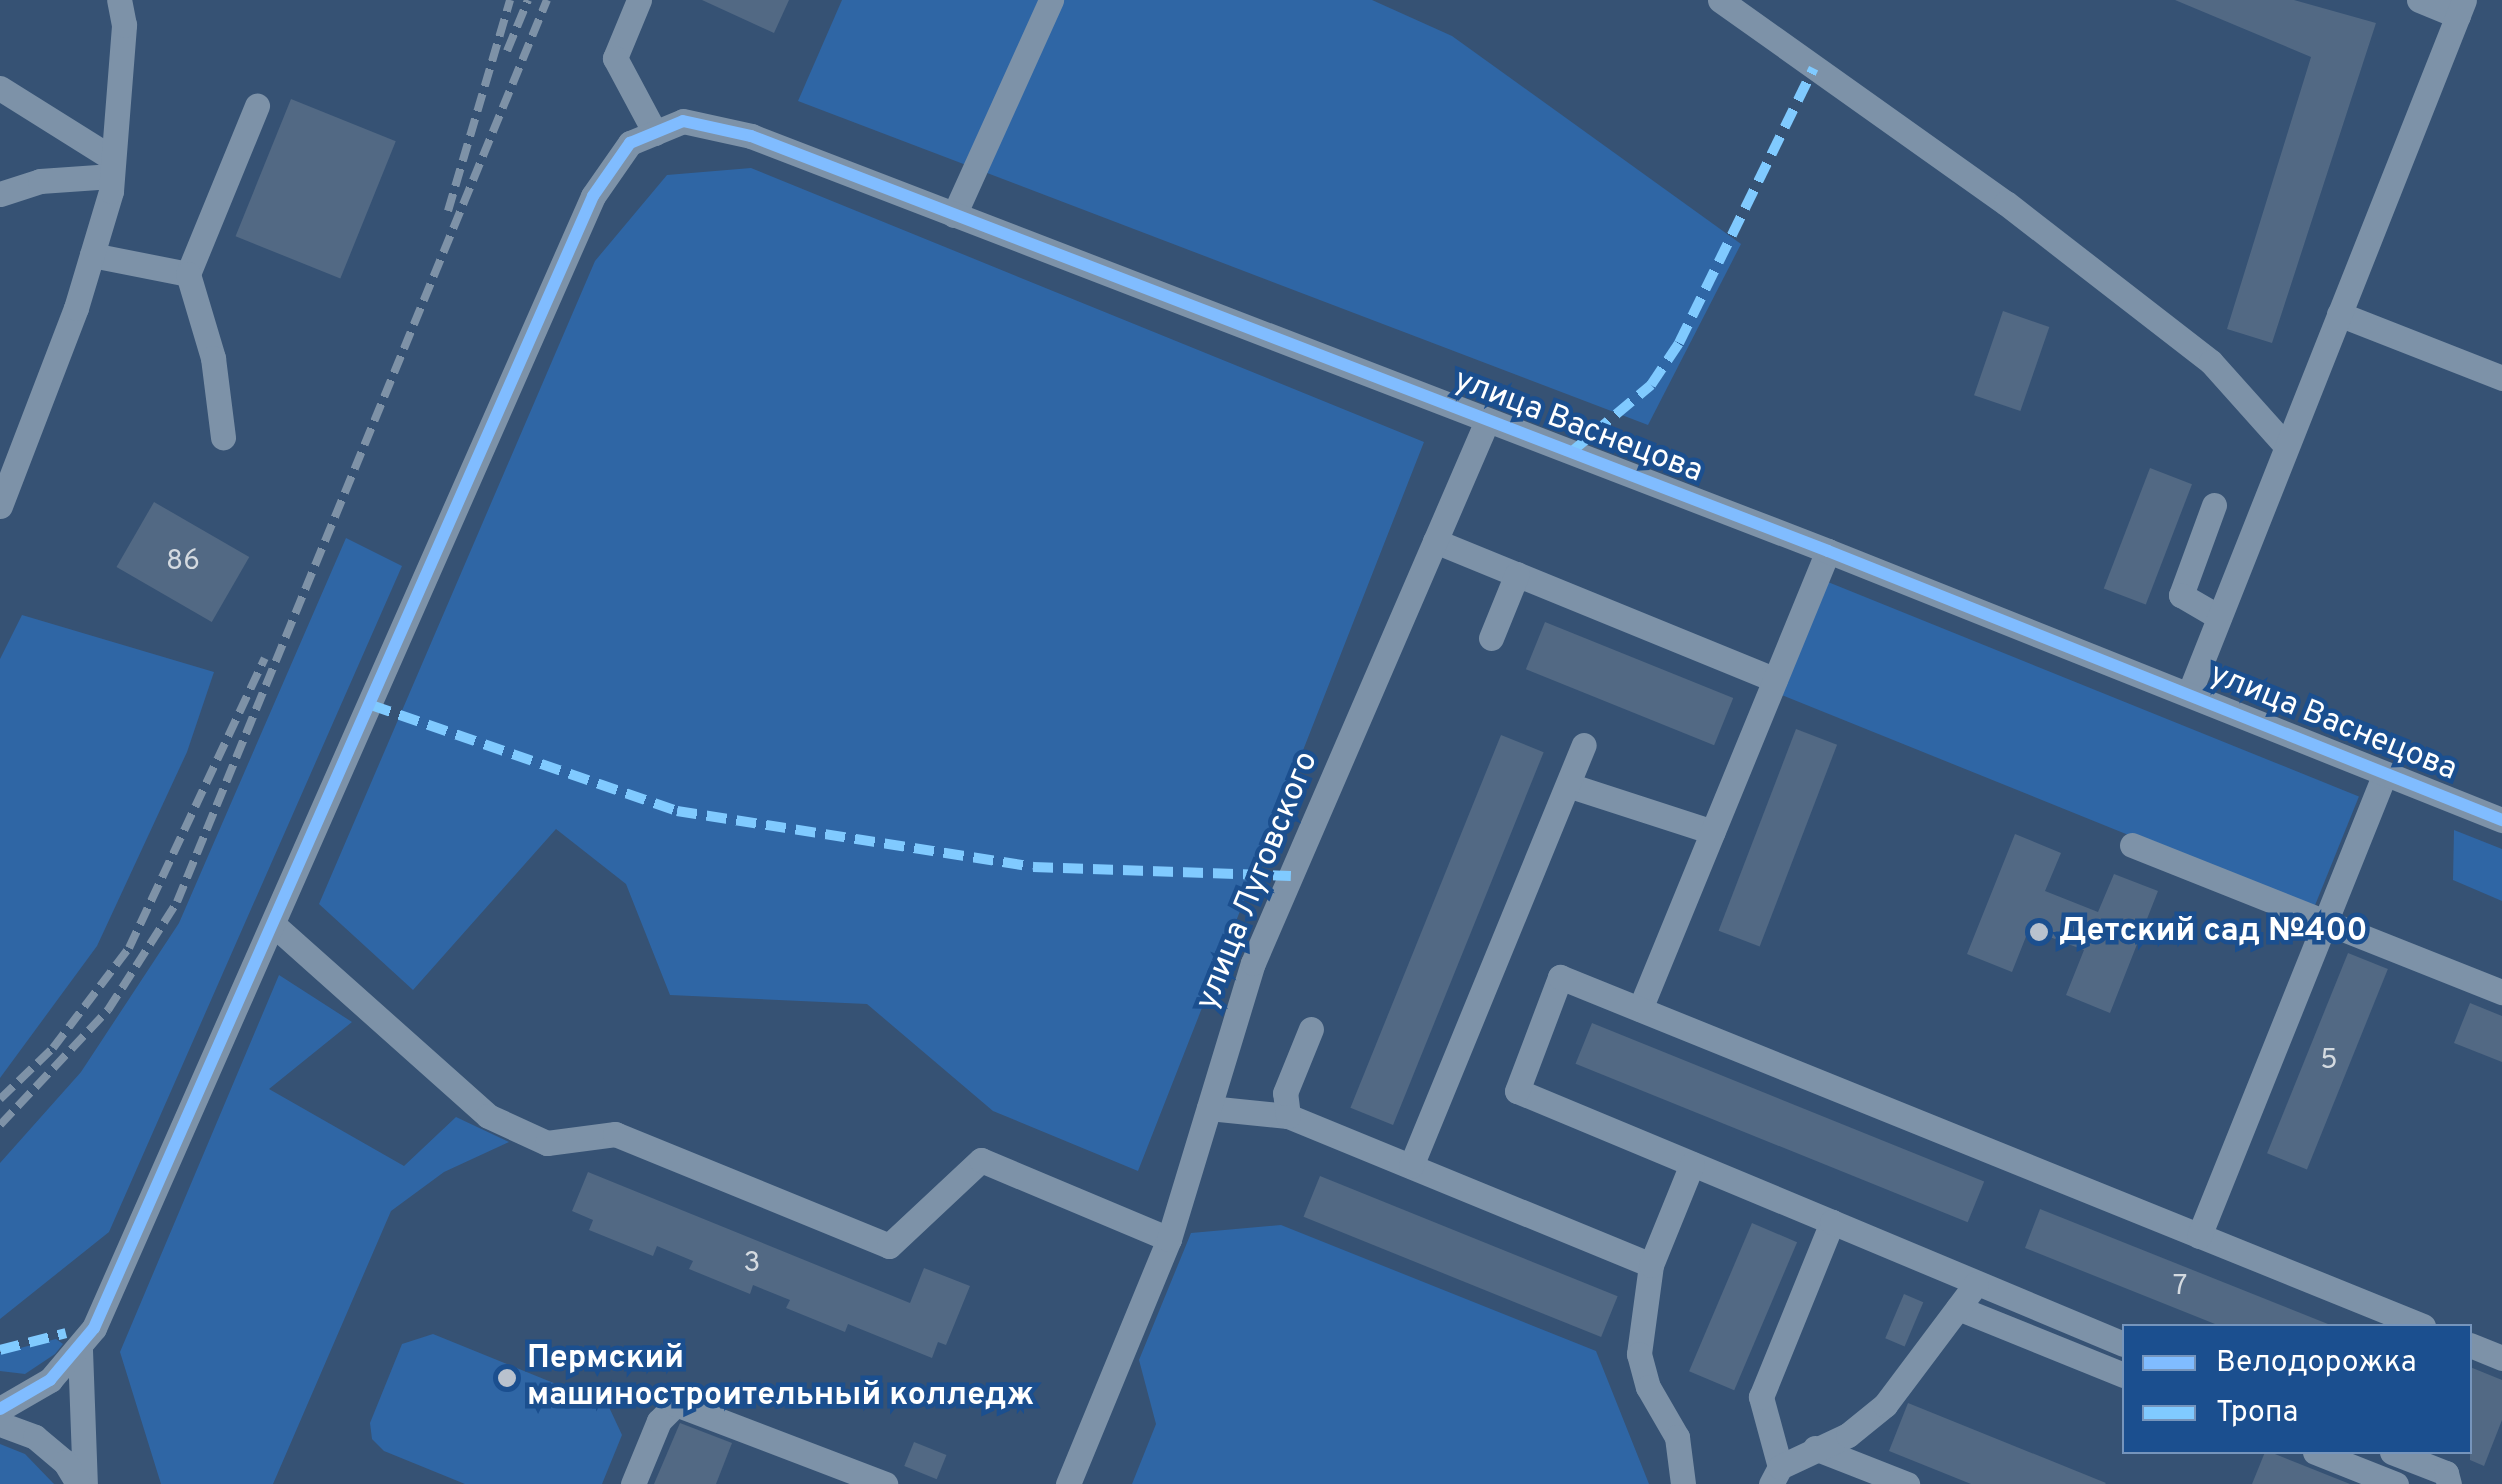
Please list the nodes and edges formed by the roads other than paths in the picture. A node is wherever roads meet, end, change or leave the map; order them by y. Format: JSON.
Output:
{"nodes":[{"id":1,"x":639,"y":0,"type":"edge"},
{"id":2,"x":1051,"y":0,"type":"edge"},
{"id":3,"x":1720,"y":0,"type":"edge"},
{"id":4,"x":2420,"y":0,"type":"edge"},
{"id":5,"x":117,"y":1,"type":"edge"},
{"id":6,"x":2461,"y":8,"type":"edge"},
{"id":7,"x":0,"y":88,"type":"edge"},
{"id":8,"x":257,"y":106,"type":"dead end"},
{"id":9,"x":655,"y":133,"type":"junction"},
{"id":10,"x":113,"y":168,"type":"junction"},
{"id":11,"x":0,"y":194,"type":"edge"},
{"id":12,"x":954,"y":215,"type":"junction"},
{"id":13,"x":92,"y":255,"type":"junction"},
{"id":14,"x":188,"y":274,"type":"junction"},
{"id":15,"x":2339,"y":314,"type":"junction"},
{"id":16,"x":2502,"y":378,"type":"edge"},
{"id":17,"x":1487,"y":422,"type":"junction"},
{"id":18,"x":223,"y":437,"type":"dead end"},
{"id":19,"x":2286,"y":446,"type":"junction"},
{"id":20,"x":2214,"y":505,"type":"dead end"},
{"id":21,"x":0,"y":506,"type":"edge"},
{"id":22,"x":1435,"y":540,"type":"junction"},
{"id":23,"x":1828,"y":551,"type":"junction"},
{"id":24,"x":1517,"y":574,"type":"junction"},
{"id":25,"x":2220,"y":616,"type":"junction"},
{"id":26,"x":1491,"y":638,"type":"dead end"},
{"id":27,"x":1775,"y":680,"type":"junction"},
{"id":28,"x":2188,"y":694,"type":"junction"},
{"id":29,"x":1584,"y":745,"type":"dead end"},
{"id":30,"x":2385,"y":774,"type":"junction"},
{"id":31,"x":1568,"y":785,"type":"junction"},
{"id":32,"x":2502,"y":820,"type":"edge"},
{"id":33,"x":1713,"y":832,"type":"junction"},
{"id":34,"x":2132,"y":845,"type":"dead end"},
{"id":35,"x":2326,"y":922,"type":"junction"},
{"id":36,"x":275,"y":926,"type":"junction"},
{"id":37,"x":2502,"y":992,"type":"edge"},
{"id":38,"x":1640,"y":1009,"type":"junction"},
{"id":39,"x":1312,"y":1029,"type":"dead end"},
{"id":40,"x":1209,"y":1108,"type":"junction"},
{"id":41,"x":1288,"y":1116,"type":"junction"},
{"id":42,"x":1692,"y":1164,"type":"junction"},
{"id":43,"x":1411,"y":1166,"type":"junction"},
{"id":44,"x":1832,"y":1222,"type":"junction"},
{"id":45,"x":2198,"y":1236,"type":"junction"},
{"id":46,"x":1169,"y":1239,"type":"junction"},
{"id":47,"x":1651,"y":1265,"type":"junction"},
{"id":48,"x":1976,"y":1284,"type":"junction"},
{"id":49,"x":1958,"y":1308,"type":"junction"},
{"id":50,"x":2419,"y":1324,"type":"edge"},
{"id":51,"x":2122,"y":1343,"type":"edge"},
{"id":52,"x":2472,"y":1346,"type":"edge"},
{"id":53,"x":80,"y":1350,"type":"junction"},
{"id":54,"x":2502,"y":1358,"type":"edge"},
{"id":55,"x":2122,"y":1374,"type":"edge"},
{"id":56,"x":0,"y":1409,"type":"edge"},
{"id":57,"x":0,"y":1424,"type":"edge"},
{"id":58,"x":1816,"y":1448,"type":"junction"},
{"id":59,"x":2320,"y":1454,"type":"edge"},
{"id":60,"x":2397,"y":1454,"type":"edge"},
{"id":61,"x":2352,"y":1467,"type":"edge"},
{"id":62,"x":1775,"y":1475,"type":"edge"},
{"id":63,"x":82,"y":1484,"type":"edge"},
{"id":64,"x":633,"y":1484,"type":"edge"},
{"id":65,"x":885,"y":1484,"type":"edge"},
{"id":66,"x":1068,"y":1484,"type":"edge"},
{"id":67,"x":1683,"y":1484,"type":"edge"},
{"id":68,"x":1907,"y":1484,"type":"edge"},
{"id":69,"x":2396,"y":1484,"type":"edge"},
{"id":70,"x":2449,"y":1484,"type":"edge"}],
"edges":[{"from":1,"to":9,"type":"street"},
{"from":2,"to":12,"type":"street"},
{"from":3,"to":19,"type":"street"},
{"from":4,"to":6,"type":"street"},
{"from":5,"to":10,"type":"street"},
{"from":6,"to":15,"type":"street"},
{"from":7,"to":10,"type":"street"},
{"from":8,"to":14,"type":"street"},
{"from":9,"to":12,"type":"street","name":"улица Васнецова"},
{"from":9,"to":36,"type":"street","name":"улица Васнецова"},
{"from":10,"to":11,"type":"street"},
{"from":10,"to":13,"type":"street"},
{"from":12,"to":17,"type":"street","name":"улица Васнецова"},
{"from":13,"to":14,"type":"street"},
{"from":13,"to":21,"type":"street"},
{"from":14,"to":18,"type":"street"},
{"from":15,"to":16,"type":"street"},
{"from":15,"to":19,"type":"street"},
{"from":17,"to":22,"type":"street","name":"улица Луговского"},
{"from":17,"to":23,"type":"street","name":"улица Васнецова"},
{"from":19,"to":25,"type":"street"},
{"from":20,"to":25,"type":"street"},
{"from":22,"to":24,"type":"street"},
{"from":22,"to":40,"type":"street","name":"улица Луговского"},
{"from":23,"to":27,"type":"street"},
{"from":23,"to":28,"type":"street","name":"улица Васнецова"},
{"from":24,"to":26,"type":"street"},
{"from":24,"to":27,"type":"street"},
{"from":25,"to":28,"type":"street"},
{"from":27,"to":33,"type":"street"},
{"from":28,"to":30,"type":"street","name":"улица Васнецова"},
{"from":29,"to":31,"type":"street"},
{"from":30,"to":32,"type":"street","name":"улица Васнецова"},
{"from":30,"to":35,"type":"street"},
{"from":31,"to":33,"type":"street"},
{"from":31,"to":43,"type":"street"},
{"from":33,"to":38,"type":"street"},
{"from":34,"to":35,"type":"street"},
{"from":35,"to":37,"type":"street"},
{"from":35,"to":45,"type":"street"},
{"from":36,"to":46,"type":"street"},
{"from":36,"to":53,"type":"street"},
{"from":38,"to":42,"type":"street"},
{"from":38,"to":45,"type":"street"},
{"from":39,"to":41,"type":"street"},
{"from":40,"to":41,"type":"street"},
{"from":40,"to":46,"type":"street","name":"улица Луговского"},
{"from":41,"to":43,"type":"street"},
{"from":42,"to":44,"type":"street"},
{"from":42,"to":47,"type":"street"},
{"from":43,"to":47,"type":"street"},
{"from":44,"to":48,"type":"street"},
{"from":44,"to":62,"type":"street"},
{"from":45,"to":50,"type":"street"},
{"from":46,"to":66,"type":"street","name":"улица Луговского"},
{"from":47,"to":67,"type":"street"},
{"from":48,"to":49,"type":"street"},
{"from":48,"to":51,"type":"street"},
{"from":49,"to":55,"type":"street"},
{"from":49,"to":58,"type":"street"},
{"from":52,"to":54,"type":"street"},
{"from":53,"to":56,"type":"street"},
{"from":53,"to":63,"type":"street"},
{"from":57,"to":63,"type":"street"},
{"from":58,"to":62,"type":"street"},
{"from":58,"to":68,"type":"street"},
{"from":59,"to":61,"type":"street"},
{"from":60,"to":70,"type":"street"},
{"from":61,"to":69,"type":"street"},
{"from":64,"to":65,"type":"street"}]}
